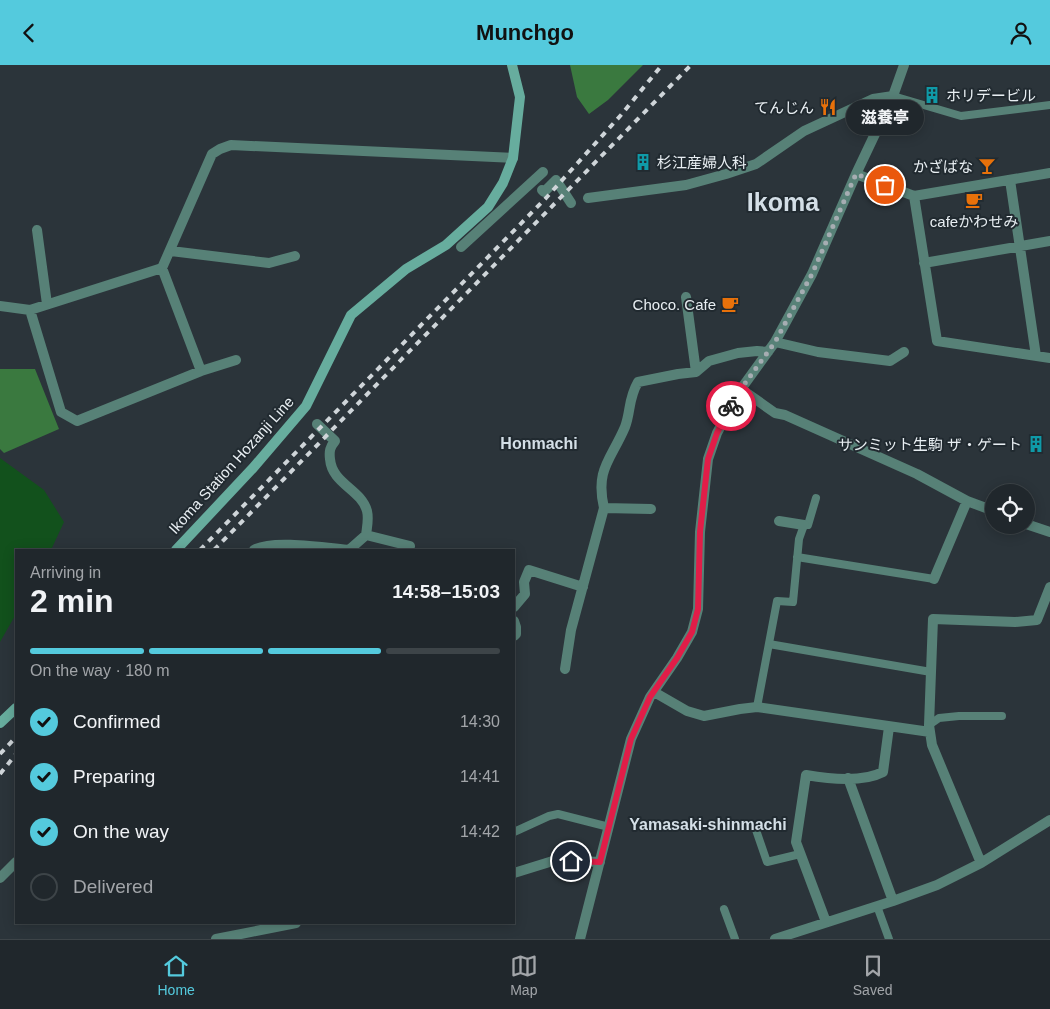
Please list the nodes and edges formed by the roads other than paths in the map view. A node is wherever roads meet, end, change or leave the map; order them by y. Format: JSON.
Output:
{"nodes":[{"id":1,"x":512,"y":65,"type":"edge"},
{"id":2,"x":904,"y":65,"type":"edge"},
{"id":3,"x":893,"y":96,"type":"junction"},
{"id":4,"x":1050,"y":105,"type":"edge"},
{"id":5,"x":513,"y":158,"type":"junction"},
{"id":6,"x":543,"y":172,"type":"dead end"},
{"id":7,"x":1050,"y":173,"type":"edge"},
{"id":8,"x":856,"y":174,"type":"junction"},
{"id":9,"x":1010,"y":180,"type":"junction"},
{"id":10,"x":542,"y":190,"type":"dead end"},
{"id":11,"x":914,"y":196,"type":"junction"},
{"id":12,"x":588,"y":198,"type":"dead end"},
{"id":13,"x":571,"y":203,"type":"dead end"},
{"id":14,"x":37,"y":230,"type":"dead end"},
{"id":15,"x":1050,"y":241,"type":"edge"},
{"id":16,"x":1020,"y":246,"type":"junction"},
{"id":17,"x":461,"y":247,"type":"dead end"},
{"id":18,"x":171,"y":251,"type":"junction"},
{"id":19,"x":295,"y":256,"type":"dead end"},
{"id":20,"x":924,"y":263,"type":"junction"},
{"id":21,"x":162,"y":269,"type":"junction"},
{"id":22,"x":686,"y":297,"type":"dead end"},
{"id":23,"x":47,"y":304,"type":"junction"},
{"id":24,"x":0,"y":305,"type":"edge"},
{"id":25,"x":30,"y":310,"type":"junction"},
{"id":26,"x":775,"y":342,"type":"junction"},
{"id":27,"x":768,"y":352,"type":"junction"},
{"id":28,"x":904,"y":352,"type":"dead end"},
{"id":29,"x":1036,"y":356,"type":"junction"},
{"id":30,"x":1050,"y":359,"type":"edge"},
{"id":31,"x":236,"y":360,"type":"dead end"},
{"id":32,"x":201,"y":371,"type":"junction"},
{"id":33,"x":696,"y":372,"type":"junction"},
{"id":34,"x":741,"y":389,"type":"junction"},
{"id":35,"x":317,"y":424,"type":"dead end"},
{"id":36,"x":816,"y":498,"type":"dead end"},
{"id":37,"x":967,"y":501,"type":"junction"},
{"id":38,"x":604,"y":507,"type":"junction"},
{"id":39,"x":985,"y":508,"type":"edge"},
{"id":40,"x":651,"y":509,"type":"dead end"},
{"id":41,"x":779,"y":521,"type":"dead end"},
{"id":42,"x":804,"y":525,"type":"junction"},
{"id":43,"x":1035,"y":527,"type":"edge"},
{"id":44,"x":1050,"y":532,"type":"edge"},
{"id":45,"x":366,"y":535,"type":"junction"},
{"id":46,"x":177,"y":549,"type":"edge"},
{"id":47,"x":256,"y":549,"type":"edge"},
{"id":48,"x":336,"y":549,"type":"edge"},
{"id":49,"x":350,"y":549,"type":"edge"},
{"id":50,"x":409,"y":549,"type":"edge"},
{"id":51,"x":797,"y":557,"type":"junction"},
{"id":52,"x":934,"y":579,"type":"joint"},
{"id":53,"x":583,"y":587,"type":"junction"},
{"id":54,"x":1050,"y":587,"type":"edge"},
{"id":55,"x":515,"y":606,"type":"edge"},
{"id":56,"x":769,"y":644,"type":"junction"},
{"id":57,"x":565,"y":669,"type":"dead end"},
{"id":58,"x":931,"y":671,"type":"junction"},
{"id":59,"x":654,"y":692,"type":"junction"},
{"id":60,"x":756,"y":707,"type":"junction"},
{"id":61,"x":15,"y":709,"type":"edge"},
{"id":62,"x":1002,"y":716,"type":"dead end"},
{"id":63,"x":0,"y":723,"type":"edge"},
{"id":64,"x":889,"y":727,"type":"junction"},
{"id":65,"x":930,"y":728,"type":"junction"},
{"id":66,"x":848,"y":779,"type":"junction"},
{"id":67,"x":1050,"y":819,"type":"edge"},
{"id":68,"x":609,"y":827,"type":"junction"},
{"id":69,"x":756,"y":830,"type":"dead end"},
{"id":70,"x":515,"y":831,"type":"edge"},
{"id":71,"x":800,"y":854,"type":"junction"},
{"id":72,"x":600,"y":862,"type":"junction"},
{"id":73,"x":15,"y":863,"type":"edge"},
{"id":74,"x":981,"y":863,"type":"junction"},
{"id":75,"x":515,"y":873,"type":"edge"},
{"id":76,"x":0,"y":878,"type":"edge"},
{"id":77,"x":894,"y":901,"type":"junction"},
{"id":78,"x":877,"y":906,"type":"junction"},
{"id":79,"x":724,"y":909,"type":"dead end"},
{"id":80,"x":826,"y":922,"type":"junction"},
{"id":81,"x":291,"y":924,"type":"edge"},
{"id":82,"x":792,"y":936,"type":"edge"},
{"id":83,"x":216,"y":939,"type":"edge"},
{"id":84,"x":580,"y":939,"type":"edge"},
{"id":85,"x":735,"y":939,"type":"edge"},
{"id":86,"x":775,"y":939,"type":"edge"},
{"id":87,"x":889,"y":939,"type":"edge"}],
"edges":[{"from":1,"to":5,"type":"main road","name":"Ikoma Station Hozanji Line"},
{"from":2,"to":3,"type":"street"},
{"from":3,"to":4,"type":"lane"},
{"from":3,"to":8,"type":"street"},
{"from":3,"to":12,"type":"street"},
{"from":5,"to":18,"type":"street"},
{"from":5,"to":46,"type":"main road","name":"Ikoma Station Hozanji Line"},
{"from":6,"to":17,"type":"street"},
{"from":7,"to":9,"type":"street"},
{"from":8,"to":11,"type":"street"},
{"from":8,"to":26,"type":"street"},
{"from":9,"to":11,"type":"street"},
{"from":9,"to":16,"type":"street"},
{"from":10,"to":13,"type":"street"},
{"from":11,"to":20,"type":"street"},
{"from":14,"to":23,"type":"street"},
{"from":15,"to":16,"type":"street"},
{"from":16,"to":20,"type":"street"},
{"from":16,"to":29,"type":"street"},
{"from":18,"to":19,"type":"street"},
{"from":18,"to":21,"type":"street"},
{"from":20,"to":29,"type":"street"},
{"from":21,"to":23,"type":"street"},
{"from":21,"to":32,"type":"street"},
{"from":22,"to":33,"type":"street"},
{"from":23,"to":25,"type":"street"},
{"from":24,"to":25,"type":"street"},
{"from":25,"to":32,"type":"street"},
{"from":26,"to":27,"type":"street"},
{"from":26,"to":28,"type":"street"},
{"from":27,"to":33,"type":"street"},
{"from":27,"to":34,"type":"street"},
{"from":29,"to":30,"type":"street"},
{"from":31,"to":32,"type":"street"},
{"from":33,"to":38,"type":"street"},
{"from":34,"to":37,"type":"street"},
{"from":34,"to":59,"type":"street"},
{"from":35,"to":45,"type":"street"},
{"from":36,"to":42,"type":"lane"},
{"from":37,"to":39,"type":"street"},
{"from":37,"to":52,"type":"street"},
{"from":38,"to":40,"type":"street"},
{"from":38,"to":53,"type":"street"},
{"from":41,"to":42,"type":"street"},
{"from":42,"to":51,"type":"lane"},
{"from":43,"to":44,"type":"street"},
{"from":45,"to":49,"type":"street"},
{"from":45,"to":50,"type":"street"},
{"from":47,"to":48,"type":"street"},
{"from":51,"to":52,"type":"lane"},
{"from":51,"to":56,"type":"lane"},
{"from":53,"to":55,"type":"street"},
{"from":53,"to":57,"type":"street"},
{"from":54,"to":58,"type":"street"},
{"from":56,"to":58,"type":"lane"},
{"from":56,"to":60,"type":"lane"},
{"from":58,"to":65,"type":"street"},
{"from":59,"to":60,"type":"street"},
{"from":59,"to":68,"type":"street"},
{"from":60,"to":64,"type":"street"},
{"from":61,"to":63,"type":"main road"},
{"from":62,"to":65,"type":"lane"},
{"from":64,"to":65,"type":"street"},
{"from":64,"to":66,"type":"street"},
{"from":65,"to":74,"type":"street"},
{"from":66,"to":71,"type":"street"},
{"from":66,"to":77,"type":"street"},
{"from":67,"to":74,"type":"street"},
{"from":68,"to":70,"type":"lane"},
{"from":68,"to":72,"type":"street"},
{"from":69,"to":71,"type":"lane"},
{"from":71,"to":80,"type":"street"},
{"from":72,"to":75,"type":"street"},
{"from":72,"to":84,"type":"street"},
{"from":73,"to":76,"type":"street"},
{"from":74,"to":77,"type":"street"},
{"from":77,"to":78,"type":"street"},
{"from":78,"to":80,"type":"street"},
{"from":78,"to":87,"type":"lane"},
{"from":79,"to":85,"type":"lane"},
{"from":80,"to":82,"type":"street"},
{"from":81,"to":83,"type":"street"},
{"from":82,"to":86,"type":"street"}]}
